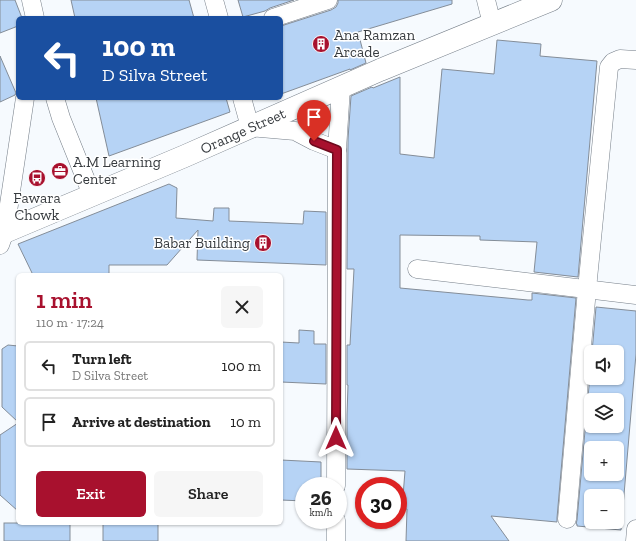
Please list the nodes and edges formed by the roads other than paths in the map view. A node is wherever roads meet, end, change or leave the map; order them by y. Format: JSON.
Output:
{"nodes":[{"id":1,"x":29,"y":0,"type":"edge"},
{"id":2,"x":214,"y":0,"type":"edge"},
{"id":3,"x":328,"y":0,"type":"edge"},
{"id":4,"x":486,"y":0,"type":"edge"},
{"id":5,"x":551,"y":0,"type":"edge"},
{"id":6,"x":28,"y":16,"type":"edge"},
{"id":7,"x":34,"y":16,"type":"edge"},
{"id":8,"x":218,"y":16,"type":"edge"},
{"id":9,"x":279,"y":16,"type":"edge"},
{"id":10,"x":492,"y":24,"type":"junction"},
{"id":11,"x":636,"y":60,"type":"edge"},
{"id":12,"x":341,"y":88,"type":"junction"},
{"id":13,"x":25,"y":100,"type":"edge"},
{"id":14,"x":56,"y":100,"type":"edge"},
{"id":15,"x":243,"y":100,"type":"edge"},
{"id":16,"x":250,"y":127,"type":"junction"},
{"id":17,"x":337,"y":150,"type":"junction"},
{"id":18,"x":92,"y":195,"type":"junction"},
{"id":19,"x":2,"y":236,"type":"edge"},
{"id":20,"x":417,"y":269,"type":"dead end"},
{"id":21,"x":587,"y":289,"type":"junction"},
{"id":22,"x":636,"y":295,"type":"edge"},
{"id":23,"x":336,"y":477,"type":"edge"},
{"id":24,"x":567,"y":519,"type":"dead end"},
{"id":25,"x":336,"y":529,"type":"edge"},
{"id":26,"x":636,"y":529,"type":"edge"},
{"id":27,"x":336,"y":541,"type":"edge"},
{"id":28,"x":635,"y":541,"type":"edge"}],
"edges":[{"from":1,"to":6,"type":"street"},
{"from":1,"to":7,"type":"street"},
{"from":2,"to":8,"type":"street"},
{"from":3,"to":9,"type":"street"},
{"from":4,"to":10,"type":"street"},
{"from":5,"to":10,"type":"street","name":"Orange Street"},
{"from":10,"to":12,"type":"street","name":"Orange Street"},
{"from":11,"to":21,"type":"street"},
{"from":12,"to":16,"type":"street","name":"Orange Street"},
{"from":12,"to":17,"type":"street"},
{"from":13,"to":19,"type":"street"},
{"from":14,"to":18,"type":"street"},
{"from":15,"to":16,"type":"street"},
{"from":16,"to":17,"type":"street"},
{"from":16,"to":18,"type":"street","name":"Orange Street"},
{"from":17,"to":23,"type":"street"},
{"from":18,"to":19,"type":"street","name":"Orange Street"},
{"from":20,"to":21,"type":"street"},
{"from":21,"to":22,"type":"street"},
{"from":21,"to":24,"type":"street"},
{"from":25,"to":27,"type":"street"},
{"from":26,"to":28,"type":"street"}]}
